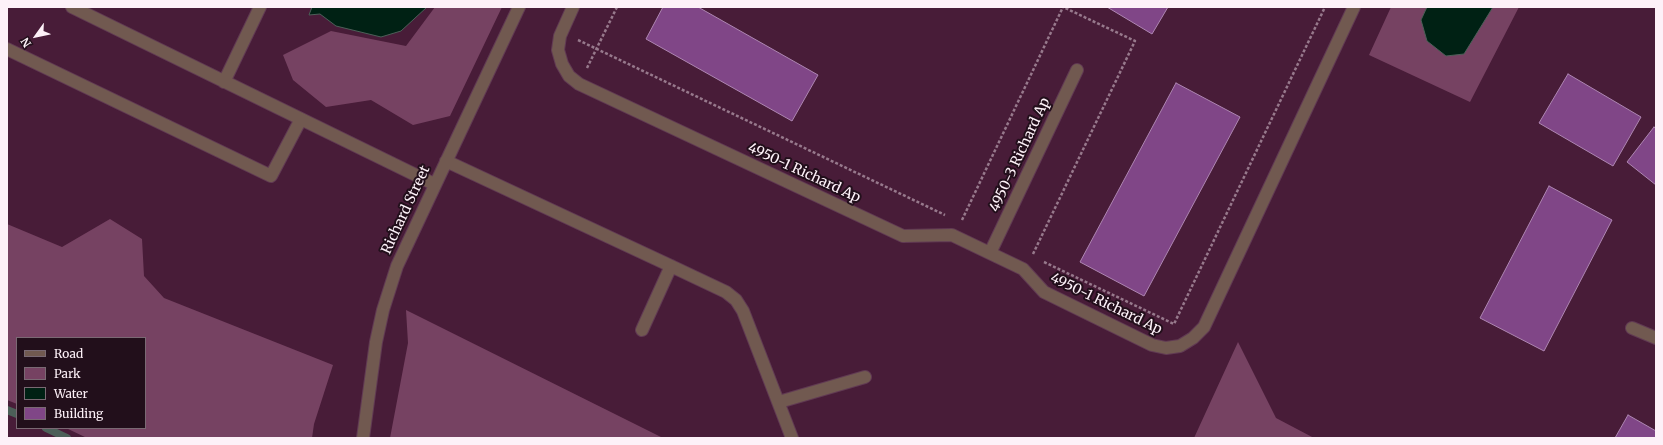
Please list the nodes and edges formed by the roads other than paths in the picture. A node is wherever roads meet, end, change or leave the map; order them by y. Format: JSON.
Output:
{"nodes":[{"id":1,"x":72,"y":7,"type":"edge"},
{"id":2,"x":260,"y":7,"type":"edge"},
{"id":3,"x":519,"y":7,"type":"edge"},
{"id":4,"x":573,"y":7,"type":"edge"},
{"id":5,"x":1354,"y":7,"type":"edge"},
{"id":6,"x":7,"y":49,"type":"edge"},
{"id":7,"x":1077,"y":70,"type":"dead end"},
{"id":8,"x":224,"y":82,"type":"junction"},
{"id":9,"x":300,"y":119,"type":"junction"},
{"id":10,"x":446,"y":161,"type":"junction"},
{"id":11,"x":434,"y":184,"type":"junction"},
{"id":12,"x":990,"y":253,"type":"junction"},
{"id":13,"x":671,"y":266,"type":"junction"},
{"id":14,"x":1632,"y":328,"type":"dead end"},
{"id":15,"x":642,"y":330,"type":"dead end"},
{"id":16,"x":1656,"y":338,"type":"edge"},
{"id":17,"x":865,"y":377,"type":"dead end"},
{"id":18,"x":779,"y":402,"type":"junction"},
{"id":19,"x":363,"y":438,"type":"edge"},
{"id":20,"x":792,"y":438,"type":"edge"}],
"edges":[{"from":1,"to":8,"type":"street"},
{"from":2,"to":8,"type":"street"},
{"from":3,"to":10,"type":"street","name":"Richard Street"},
{"from":4,"to":12,"type":"street","name":"4950-1 Richard Ap"},
{"from":5,"to":12,"type":"street","name":"4950-1 Richard Ap"},
{"from":6,"to":9,"type":"street"},
{"from":7,"to":12,"type":"street","name":"4950-3 Richard Ap"},
{"from":8,"to":9,"type":"street"},
{"from":9,"to":11,"type":"street"},
{"from":10,"to":11,"type":"street","name":"Richard Street"},
{"from":10,"to":13,"type":"street"},
{"from":11,"to":19,"type":"street","name":"Richard Street"},
{"from":13,"to":15,"type":"street"},
{"from":13,"to":18,"type":"street"},
{"from":14,"to":16,"type":"street"},
{"from":17,"to":18,"type":"street"},
{"from":18,"to":20,"type":"street"}]}
